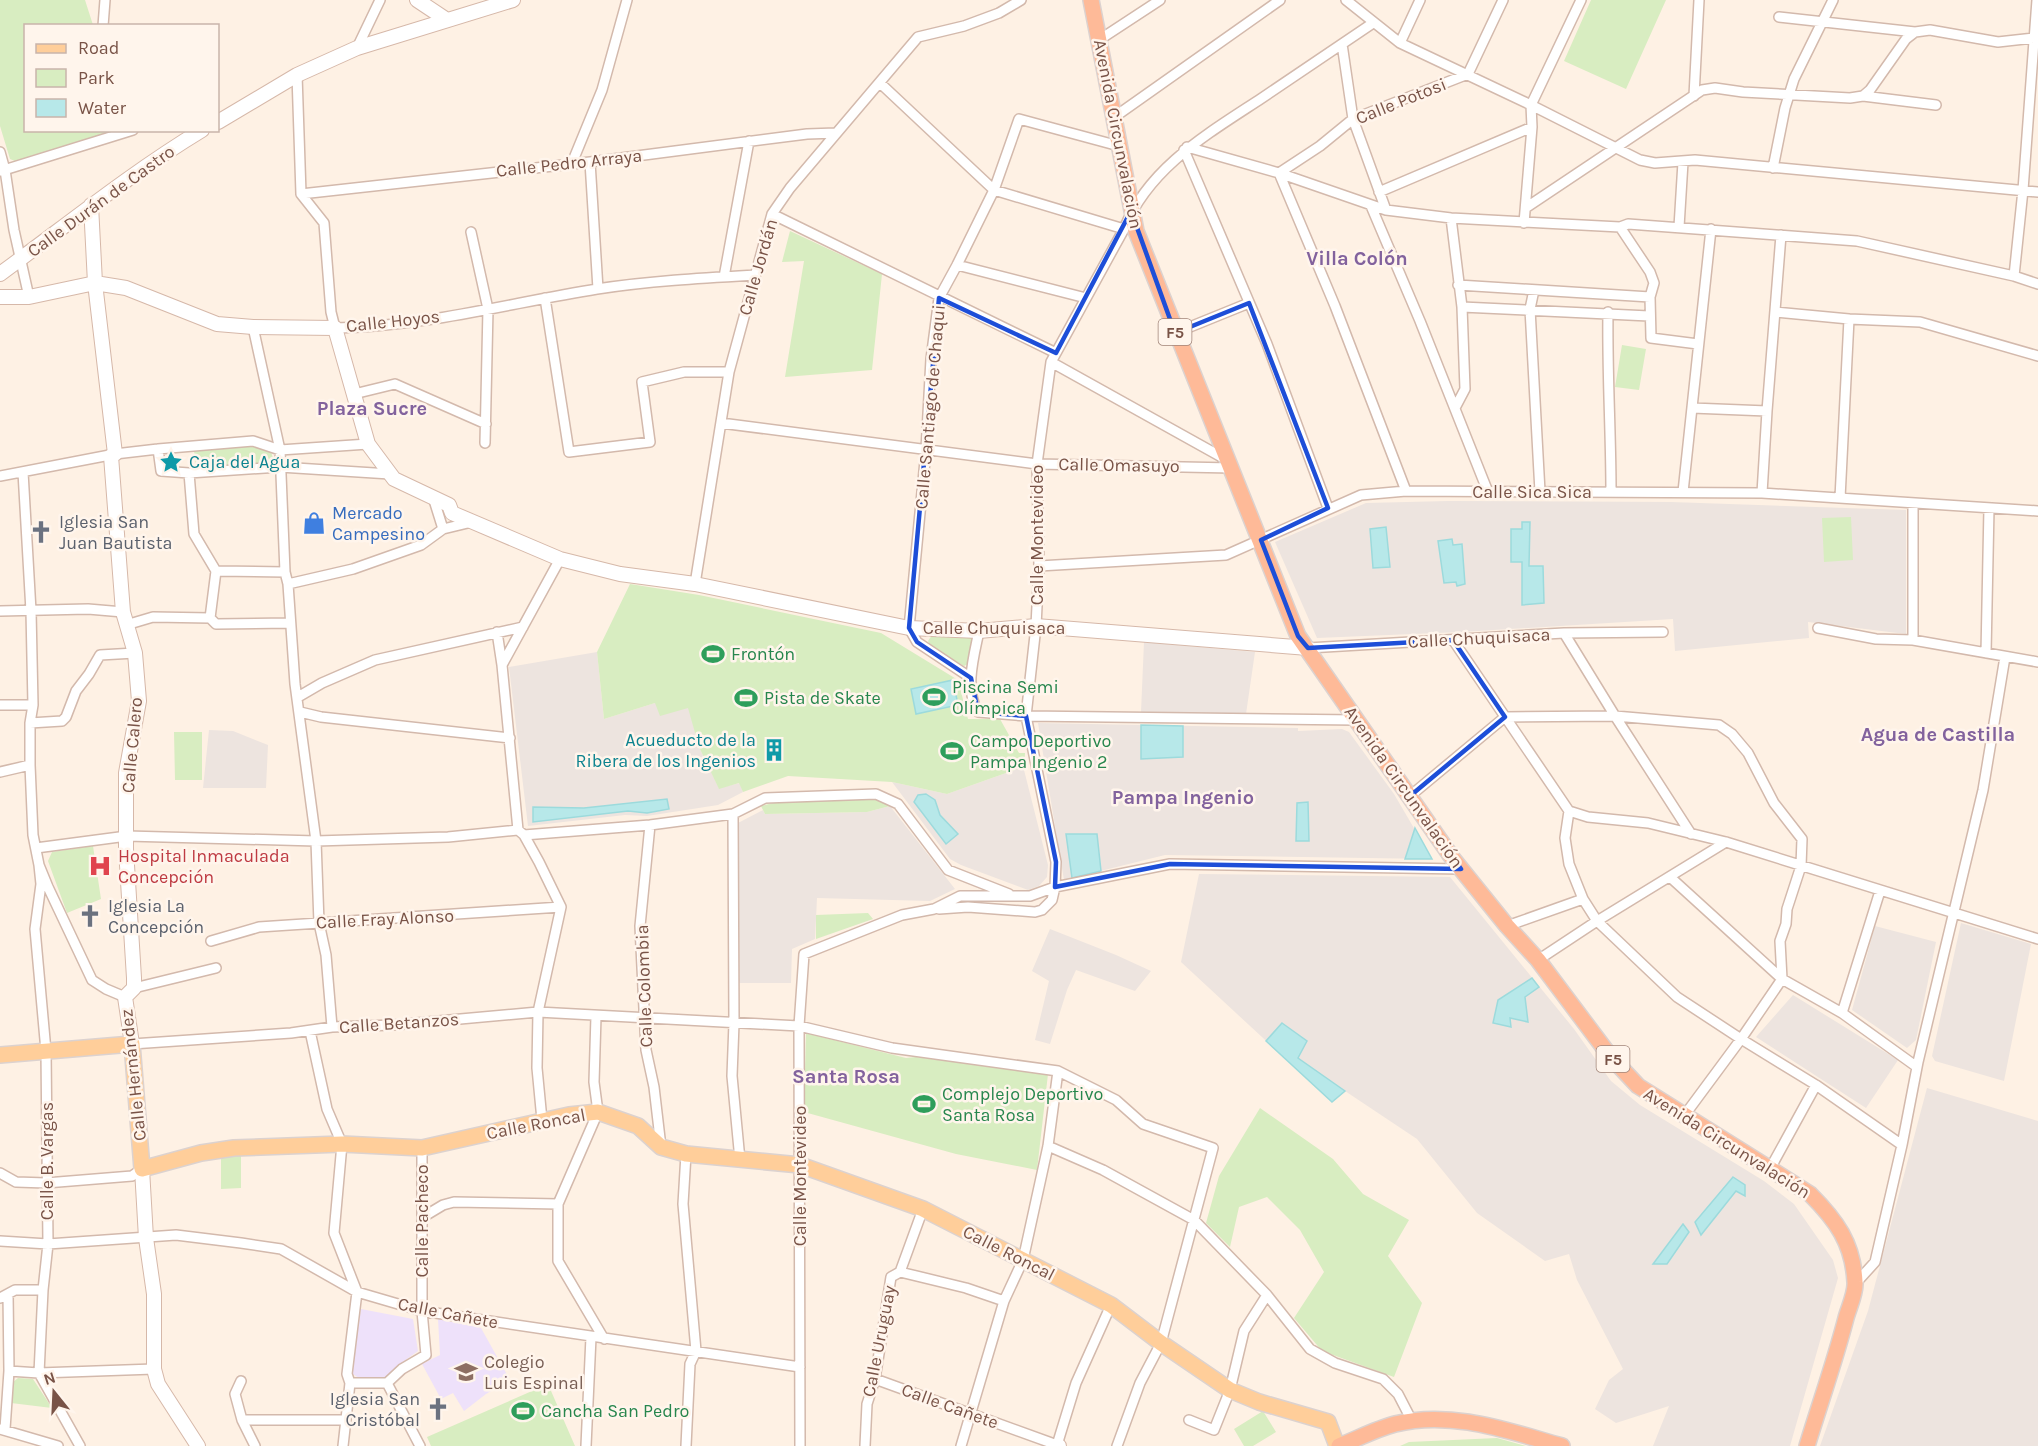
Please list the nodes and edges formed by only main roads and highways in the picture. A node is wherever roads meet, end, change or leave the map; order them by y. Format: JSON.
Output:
{"nodes":[{"id":1,"x":417,"y":0,"type":"edge"},
{"id":2,"x":513,"y":0,"type":"edge"},
{"id":3,"x":1091,"y":0,"type":"edge"},
{"id":4,"x":447,"y":20,"type":"junction"},
{"id":5,"x":219,"y":121,"type":"edge"},
{"id":6,"x":199,"y":132,"type":"edge"},
{"id":7,"x":91,"y":205,"type":"junction"},
{"id":8,"x":0,"y":274,"type":"edge"},
{"id":9,"x":95,"y":283,"type":"junction"},
{"id":10,"x":0,"y":297,"type":"edge"},
{"id":11,"x":368,"y":444,"type":"joint"},
{"id":12,"x":1308,"y":648,"type":"junction"},
{"id":13,"x":129,"y":993,"type":"joint"},
{"id":14,"x":132,"y":1044,"type":"junction"},
{"id":15,"x":0,"y":1055,"type":"edge"},
{"id":16,"x":142,"y":1169,"type":"junction"},
{"id":17,"x":198,"y":1446,"type":"edge"},
{"id":18,"x":1338,"y":1446,"type":"edge"},
{"id":19,"x":1562,"y":1446,"type":"edge"},
{"id":20,"x":1807,"y":1446,"type":"edge"}],
"edges":[{"from":1,"to":4,"type":"main road"},
{"from":2,"to":4,"type":"main road"},
{"from":3,"to":12,"type":"highway","name":"Avenida Circunvalación","number":"F5"},
{"from":4,"to":5,"type":"main road"},
{"from":6,"to":7,"type":"main road","name":"Calle Durán de Castro"},
{"from":7,"to":8,"type":"main road","name":"Calle Durán de Castro"},
{"from":7,"to":9,"type":"main road","name":"Calle Calero"},
{"from":9,"to":10,"type":"main road","name":"Calle Hoyos"},
{"from":9,"to":11,"type":"main road","name":"Calle Hoyos"},
{"from":9,"to":13,"type":"main road","name":"Calle Calero"},
{"from":11,"to":12,"type":"main road","name":"Calle Chuquisaca"},
{"from":12,"to":20,"type":"highway","name":"Avenida Circunvalación","number":"F5"},
{"from":13,"to":14,"type":"main road","name":"Calle Hernández"},
{"from":14,"to":15,"type":"main road","name":"Calle Betanzos"},
{"from":14,"to":16,"type":"main road","name":"Calle Hernández"},
{"from":16,"to":17,"type":"main road","name":"Calle Hernández"},
{"from":16,"to":18,"type":"main road","name":"Calle Roncal"},
{"from":18,"to":19,"type":"highway"}]}
